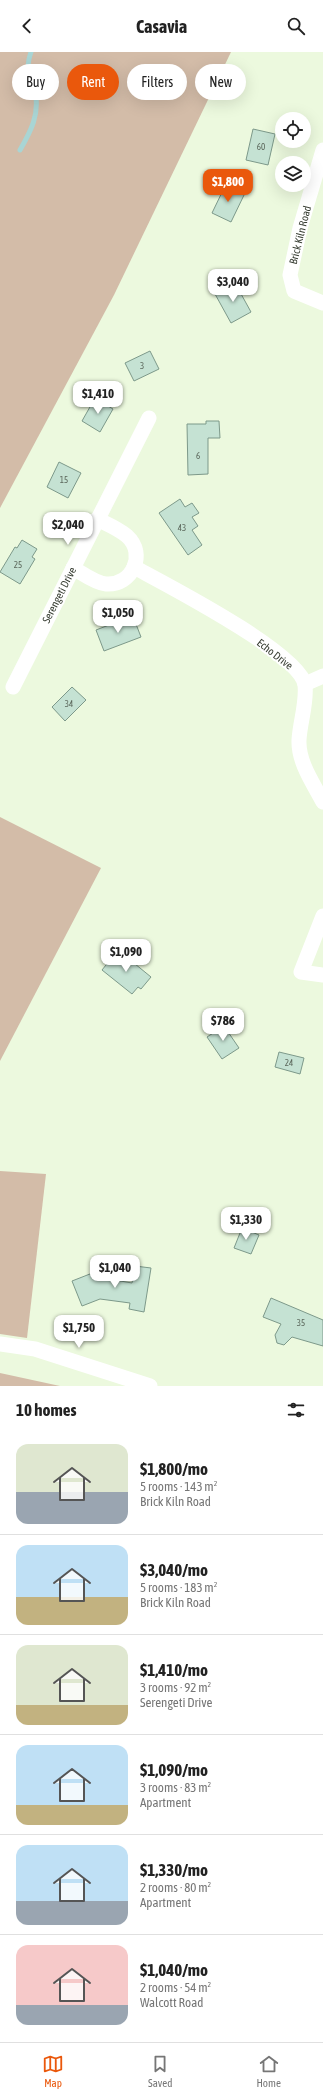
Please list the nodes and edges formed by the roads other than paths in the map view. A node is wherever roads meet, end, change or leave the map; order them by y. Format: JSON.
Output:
{"nodes":[{"id":1,"x":323,"y":150,"type":"edge"},
{"id":2,"x":323,"y":303,"type":"edge"},
{"id":3,"x":149,"y":418,"type":"dead end"},
{"id":4,"x":97,"y":519,"type":"junction"},
{"id":5,"x":134,"y":567,"type":"junction"},
{"id":6,"x":73,"y":568,"type":"junction"},
{"id":7,"x":323,"y":676,"type":"edge"},
{"id":8,"x":305,"y":684,"type":"junction"},
{"id":9,"x":13,"y":687,"type":"dead end"},
{"id":10,"x":323,"y":802,"type":"edge"},
{"id":11,"x":323,"y":916,"type":"edge"},
{"id":12,"x":323,"y":975,"type":"edge"},
{"id":13,"x":0,"y":1344,"type":"edge"},
{"id":14,"x":150,"y":1386,"type":"edge"}],
"edges":[{"from":1,"to":2,"type":"street","name":"Brick Kiln Road"},
{"from":3,"to":4,"type":"street","name":"Serengeti Drive"},
{"from":4,"to":5,"type":"street"},
{"from":4,"to":6,"type":"street","name":"Serengeti Drive"},
{"from":5,"to":6,"type":"street"},
{"from":5,"to":8,"type":"street","name":"Echo Drive"},
{"from":6,"to":9,"type":"street","name":"Serengeti Drive"},
{"from":7,"to":8,"type":"street"},
{"from":8,"to":10,"type":"street"},
{"from":11,"to":12,"type":"street"},
{"from":13,"to":14,"type":"street"}]}
